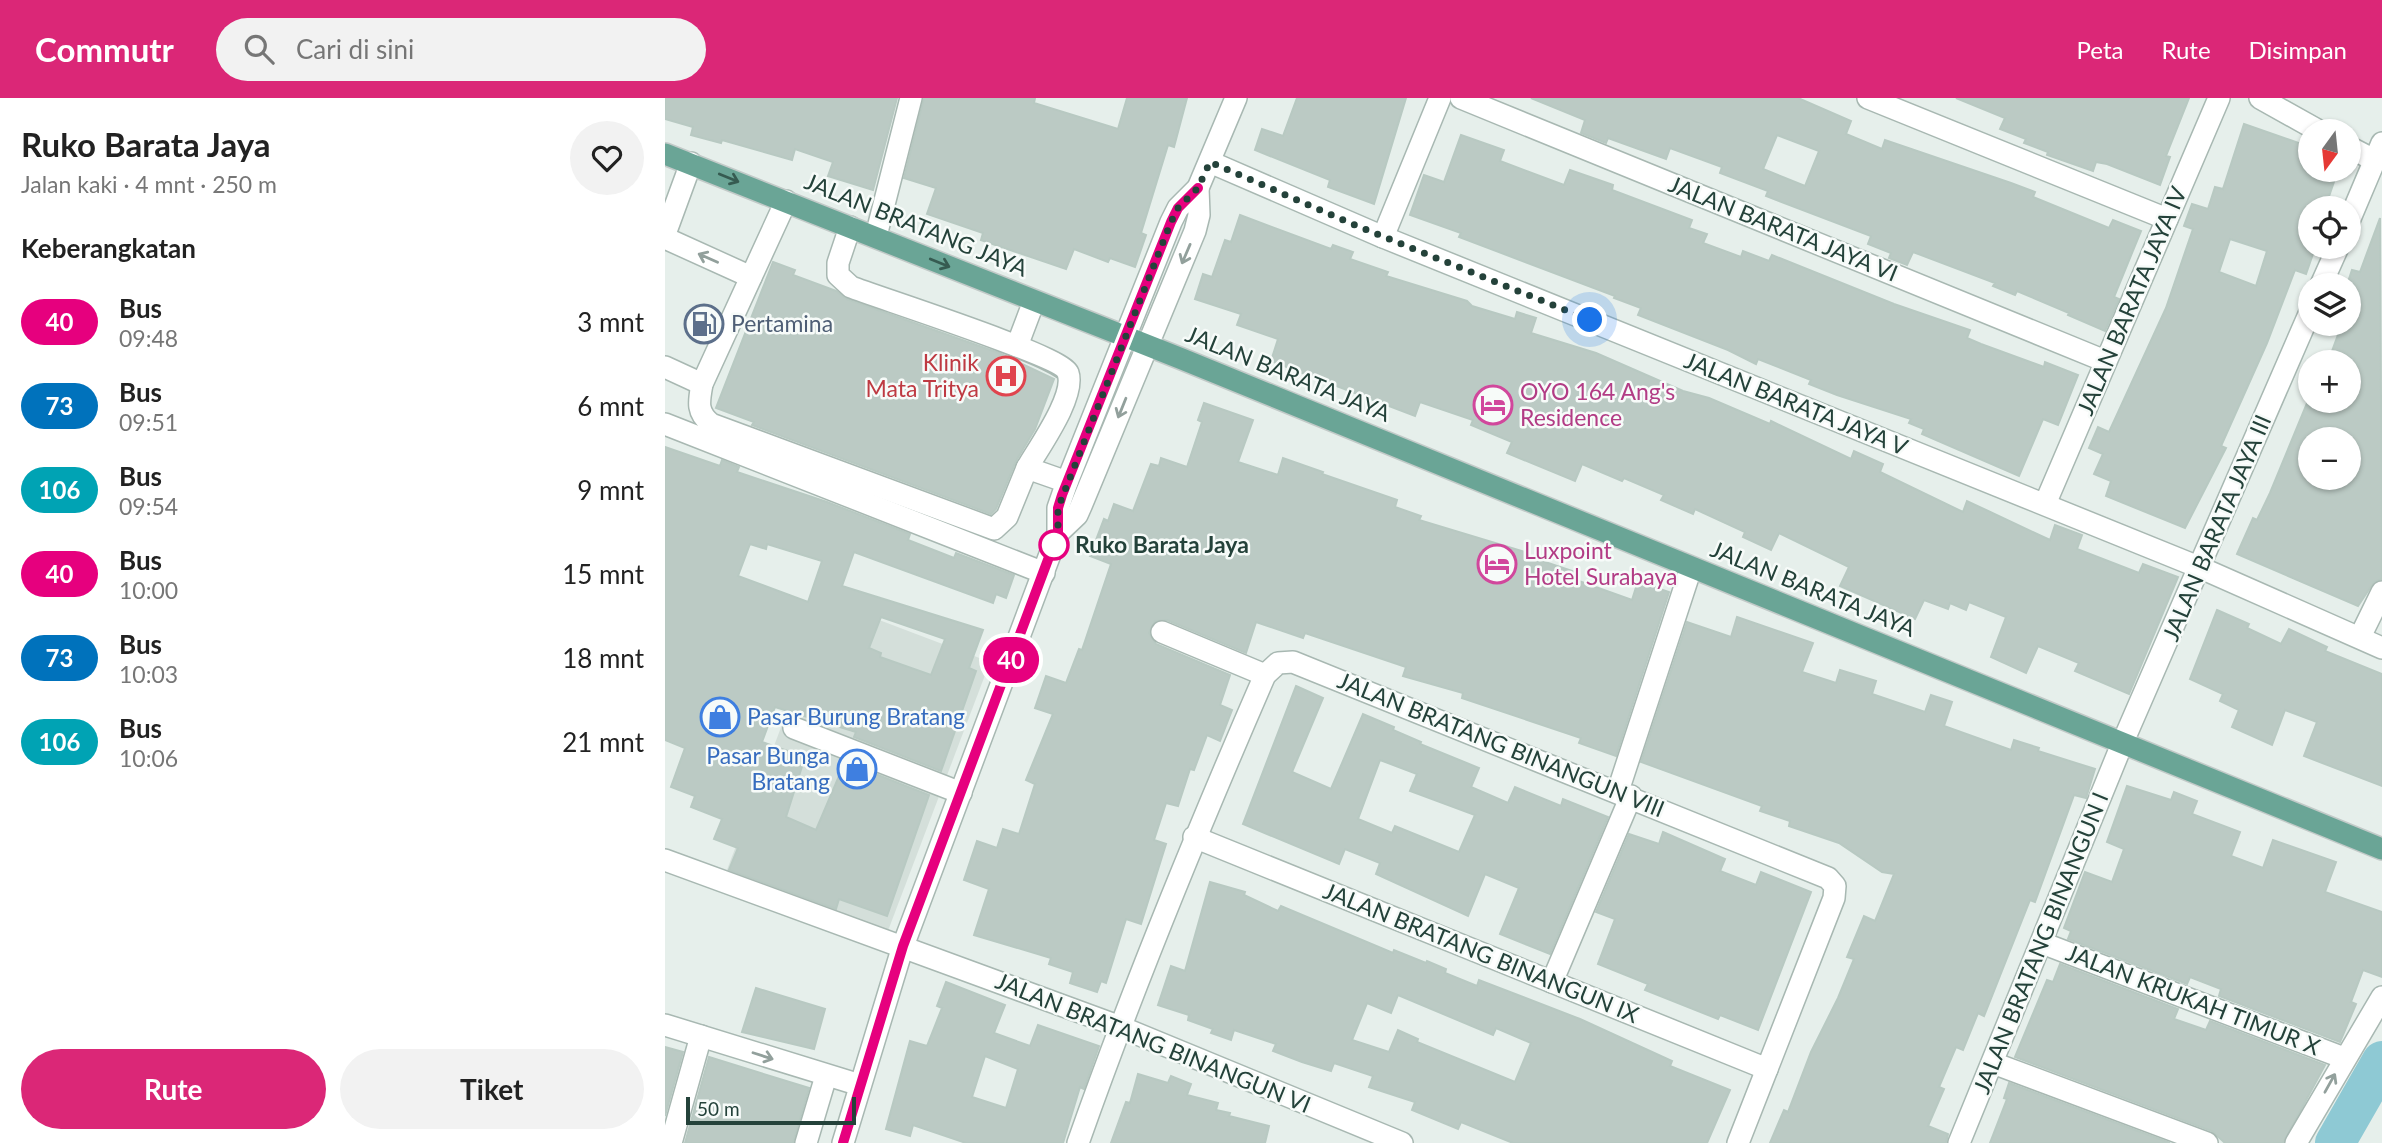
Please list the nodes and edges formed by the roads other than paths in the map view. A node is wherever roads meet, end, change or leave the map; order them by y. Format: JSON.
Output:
{"nodes":[{"id":1,"x":911,"y":98,"type":"edge"},
{"id":2,"x":1235,"y":98,"type":"edge"},
{"id":3,"x":1440,"y":98,"type":"edge"},
{"id":4,"x":1461,"y":98,"type":"edge"},
{"id":5,"x":1868,"y":98,"type":"edge"},
{"id":6,"x":2219,"y":98,"type":"edge"},
{"id":7,"x":2260,"y":98,"type":"edge"},
{"id":8,"x":2298,"y":119,"type":"edge"},
{"id":9,"x":2378,"y":152,"type":"edge"},
{"id":10,"x":665,"y":153,"type":"edge"},
{"id":11,"x":1210,"y":162,"type":"junction"},
{"id":12,"x":691,"y":163,"type":"junction"},
{"id":13,"x":1198,"y":188,"type":"junction"},
{"id":14,"x":2360,"y":196,"type":"edge"},
{"id":15,"x":786,"y":201,"type":"junction"},
{"id":16,"x":2167,"y":219,"type":"junction"},
{"id":17,"x":850,"y":226,"type":"junction"},
{"id":18,"x":665,"y":236,"type":"edge"},
{"id":19,"x":876,"y":236,"type":"junction"},
{"id":20,"x":1383,"y":237,"type":"junction"},
{"id":21,"x":751,"y":277,"type":"junction"},
{"id":22,"x":1034,"y":301,"type":"junction"},
{"id":23,"x":1123,"y":336,"type":"junction"},
{"id":24,"x":2300,"y":336,"type":"edge"},
{"id":25,"x":1147,"y":345,"type":"junction"},
{"id":26,"x":1017,"y":346,"type":"junction"},
{"id":27,"x":2105,"y":361,"type":"junction"},
{"id":28,"x":665,"y":367,"type":"edge"},
{"id":29,"x":702,"y":384,"type":"junction"},
{"id":30,"x":665,"y":424,"type":"edge"},
{"id":31,"x":1027,"y":468,"type":"junction"},
{"id":32,"x":1067,"y":482,"type":"junction"},
{"id":33,"x":2045,"y":505,"type":"junction"},
{"id":34,"x":1058,"y":533,"type":"junction"},
{"id":35,"x":1691,"y":568,"type":"junction"},
{"id":36,"x":2201,"y":568,"type":"junction"},
{"id":37,"x":1044,"y":573,"type":"junction"},
{"id":38,"x":2382,"y":592,"type":"edge"},
{"id":39,"x":1162,"y":632,"type":"dead end"},
{"id":40,"x":2360,"y":637,"type":"junction"},
{"id":41,"x":2382,"y":648,"type":"edge"},
{"id":42,"x":1265,"y":675,"type":"junction"},
{"id":43,"x":793,"y":728,"type":"dead end"},
{"id":44,"x":2122,"y":744,"type":"junction"},
{"id":45,"x":961,"y":793,"type":"junction"},
{"id":46,"x":1625,"y":793,"type":"junction"},
{"id":47,"x":1194,"y":837,"type":"junction"},
{"id":48,"x":2382,"y":849,"type":"edge"},
{"id":49,"x":665,"y":860,"type":"edge"},
{"id":50,"x":2042,"y":943,"type":"junction"},
{"id":51,"x":903,"y":946,"type":"junction"},
{"id":52,"x":1552,"y":982,"type":"junction"},
{"id":53,"x":2382,"y":997,"type":"edge"},
{"id":54,"x":665,"y":1025,"type":"edge"},
{"id":55,"x":1118,"y":1027,"type":"junction"},
{"id":56,"x":701,"y":1036,"type":"junction"},
{"id":57,"x":2344,"y":1058,"type":"junction"},
{"id":58,"x":1993,"y":1063,"type":"junction"},
{"id":59,"x":1767,"y":1069,"type":"junction"},
{"id":60,"x":825,"y":1076,"type":"junction"},
{"id":61,"x":860,"y":1085,"type":"junction"},
{"id":62,"x":671,"y":1143,"type":"edge"},
{"id":63,"x":806,"y":1143,"type":"edge"},
{"id":64,"x":843,"y":1143,"type":"edge"},
{"id":65,"x":1078,"y":1143,"type":"edge"},
{"id":66,"x":1402,"y":1143,"type":"edge"},
{"id":67,"x":1738,"y":1143,"type":"edge"},
{"id":68,"x":1959,"y":1143,"type":"edge"},
{"id":69,"x":2207,"y":1143,"type":"edge"},
{"id":70,"x":2296,"y":1143,"type":"edge"}],
"edges":[{"from":1,"to":19,"type":"street"},
{"from":2,"to":11,"type":"street"},
{"from":3,"to":20,"type":"street"},
{"from":4,"to":27,"type":"street","name":"JALAN BARATA JAYA VI"},
{"from":5,"to":16,"type":"street"},
{"from":6,"to":16,"type":"street","name":"JALAN BARATA JAYA IV"},
{"from":7,"to":8,"type":"street"},
{"from":9,"to":14,"type":"street"},
{"from":10,"to":12,"type":"main road","name":"JALAN BRATANG JAYA"},
{"from":11,"to":13,"type":"street"},
{"from":11,"to":20,"type":"street","name":"JALAN BARATA JAYA V"},
{"from":12,"to":15,"type":"main road","name":"JALAN BRATANG JAYA","one_way":true},
{"from":12,"to":18,"type":"street"},
{"from":13,"to":23,"type":"street"},
{"from":13,"to":25,"type":"street","one_way":true},
{"from":15,"to":17,"type":"main road","name":"JALAN BRATANG JAYA"},
{"from":15,"to":21,"type":"street"},
{"from":16,"to":27,"type":"street","name":"JALAN BARATA JAYA IV"},
{"from":17,"to":19,"type":"main road","name":"JALAN BRATANG JAYA"},
{"from":17,"to":26,"type":"street"},
{"from":21,"to":18,"type":"street","one_way":true},
{"from":19,"to":22,"type":"main road","name":"JALAN BRATANG JAYA","one_way":true},
{"from":20,"to":33,"type":"street","name":"JALAN BARATA JAYA V"},
{"from":21,"to":29,"type":"street"},
{"from":22,"to":23,"type":"main road","name":"JALAN BRATANG JAYA"},
{"from":22,"to":26,"type":"street"},
{"from":23,"to":25,"type":"main road","name":"JALAN BRATANG JAYA"},
{"from":23,"to":32,"type":"street"},
{"from":24,"to":36,"type":"street","name":"JALAN BARATA JAYA III"},
{"from":25,"to":34,"type":"street","one_way":true},
{"from":25,"to":35,"type":"main road","name":"JALAN BARATA JAYA"},
{"from":26,"to":31,"type":"street"},
{"from":27,"to":33,"type":"street","name":"JALAN BARATA JAYA IV"},
{"from":28,"to":29,"type":"street"},
{"from":29,"to":31,"type":"street"},
{"from":30,"to":37,"type":"street"},
{"from":31,"to":32,"type":"street"},
{"from":32,"to":34,"type":"street"},
{"from":33,"to":36,"type":"street","name":"JALAN BARATA JAYA V"},
{"from":34,"to":37,"type":"street"},
{"from":35,"to":44,"type":"main road","name":"JALAN BARATA JAYA"},
{"from":35,"to":46,"type":"street"},
{"from":36,"to":40,"type":"street","name":"JALAN BARATA JAYA V"},
{"from":36,"to":44,"type":"street","name":"JALAN BARATA JAYA III"},
{"from":37,"to":45,"type":"street"},
{"from":38,"to":40,"type":"street"},
{"from":39,"to":42,"type":"street"},
{"from":40,"to":41,"type":"street","name":"JALAN BARATA JAYA V"},
{"from":42,"to":46,"type":"street","name":"JALAN BRATANG BINANGUN VIII"},
{"from":42,"to":47,"type":"street"},
{"from":43,"to":45,"type":"street"},
{"from":44,"to":48,"type":"main road","name":"JALAN BARATA JAYA"},
{"from":44,"to":50,"type":"street","name":"JALAN BRATANG BINANGUN I"},
{"from":45,"to":51,"type":"street"},
{"from":46,"to":52,"type":"street"},
{"from":46,"to":59,"type":"street","name":"JALAN BRATANG BINANGUN VIII"},
{"from":47,"to":52,"type":"street","name":"JALAN BRATANG BINANGUN IX"},
{"from":47,"to":55,"type":"street"},
{"from":49,"to":51,"type":"street","name":"JALAN BRATANG BINANGUN VI"},
{"from":50,"to":57,"type":"street","name":"JALAN KRUKAH TIMUR X"},
{"from":50,"to":58,"type":"street","name":"JALAN BRATANG BINANGUN I"},
{"from":51,"to":55,"type":"street","name":"JALAN BRATANG BINANGUN VI"},
{"from":51,"to":61,"type":"street"},
{"from":52,"to":59,"type":"street","name":"JALAN BRATANG BINANGUN IX"},
{"from":53,"to":57,"type":"street"},
{"from":54,"to":56,"type":"street"},
{"from":55,"to":65,"type":"street"},
{"from":55,"to":66,"type":"street","name":"JALAN BRATANG BINANGUN VI"},
{"from":56,"to":60,"type":"street","one_way":true},
{"from":56,"to":62,"type":"street"},
{"from":70,"to":57,"type":"street","one_way":true},
{"from":58,"to":68,"type":"street","name":"JALAN BRATANG BINANGUN I"},
{"from":58,"to":69,"type":"street"},
{"from":59,"to":67,"type":"street","name":"JALAN BRATANG BINANGUN VIII"},
{"from":60,"to":61,"type":"street"},
{"from":60,"to":63,"type":"street"},
{"from":61,"to":64,"type":"street"}]}
